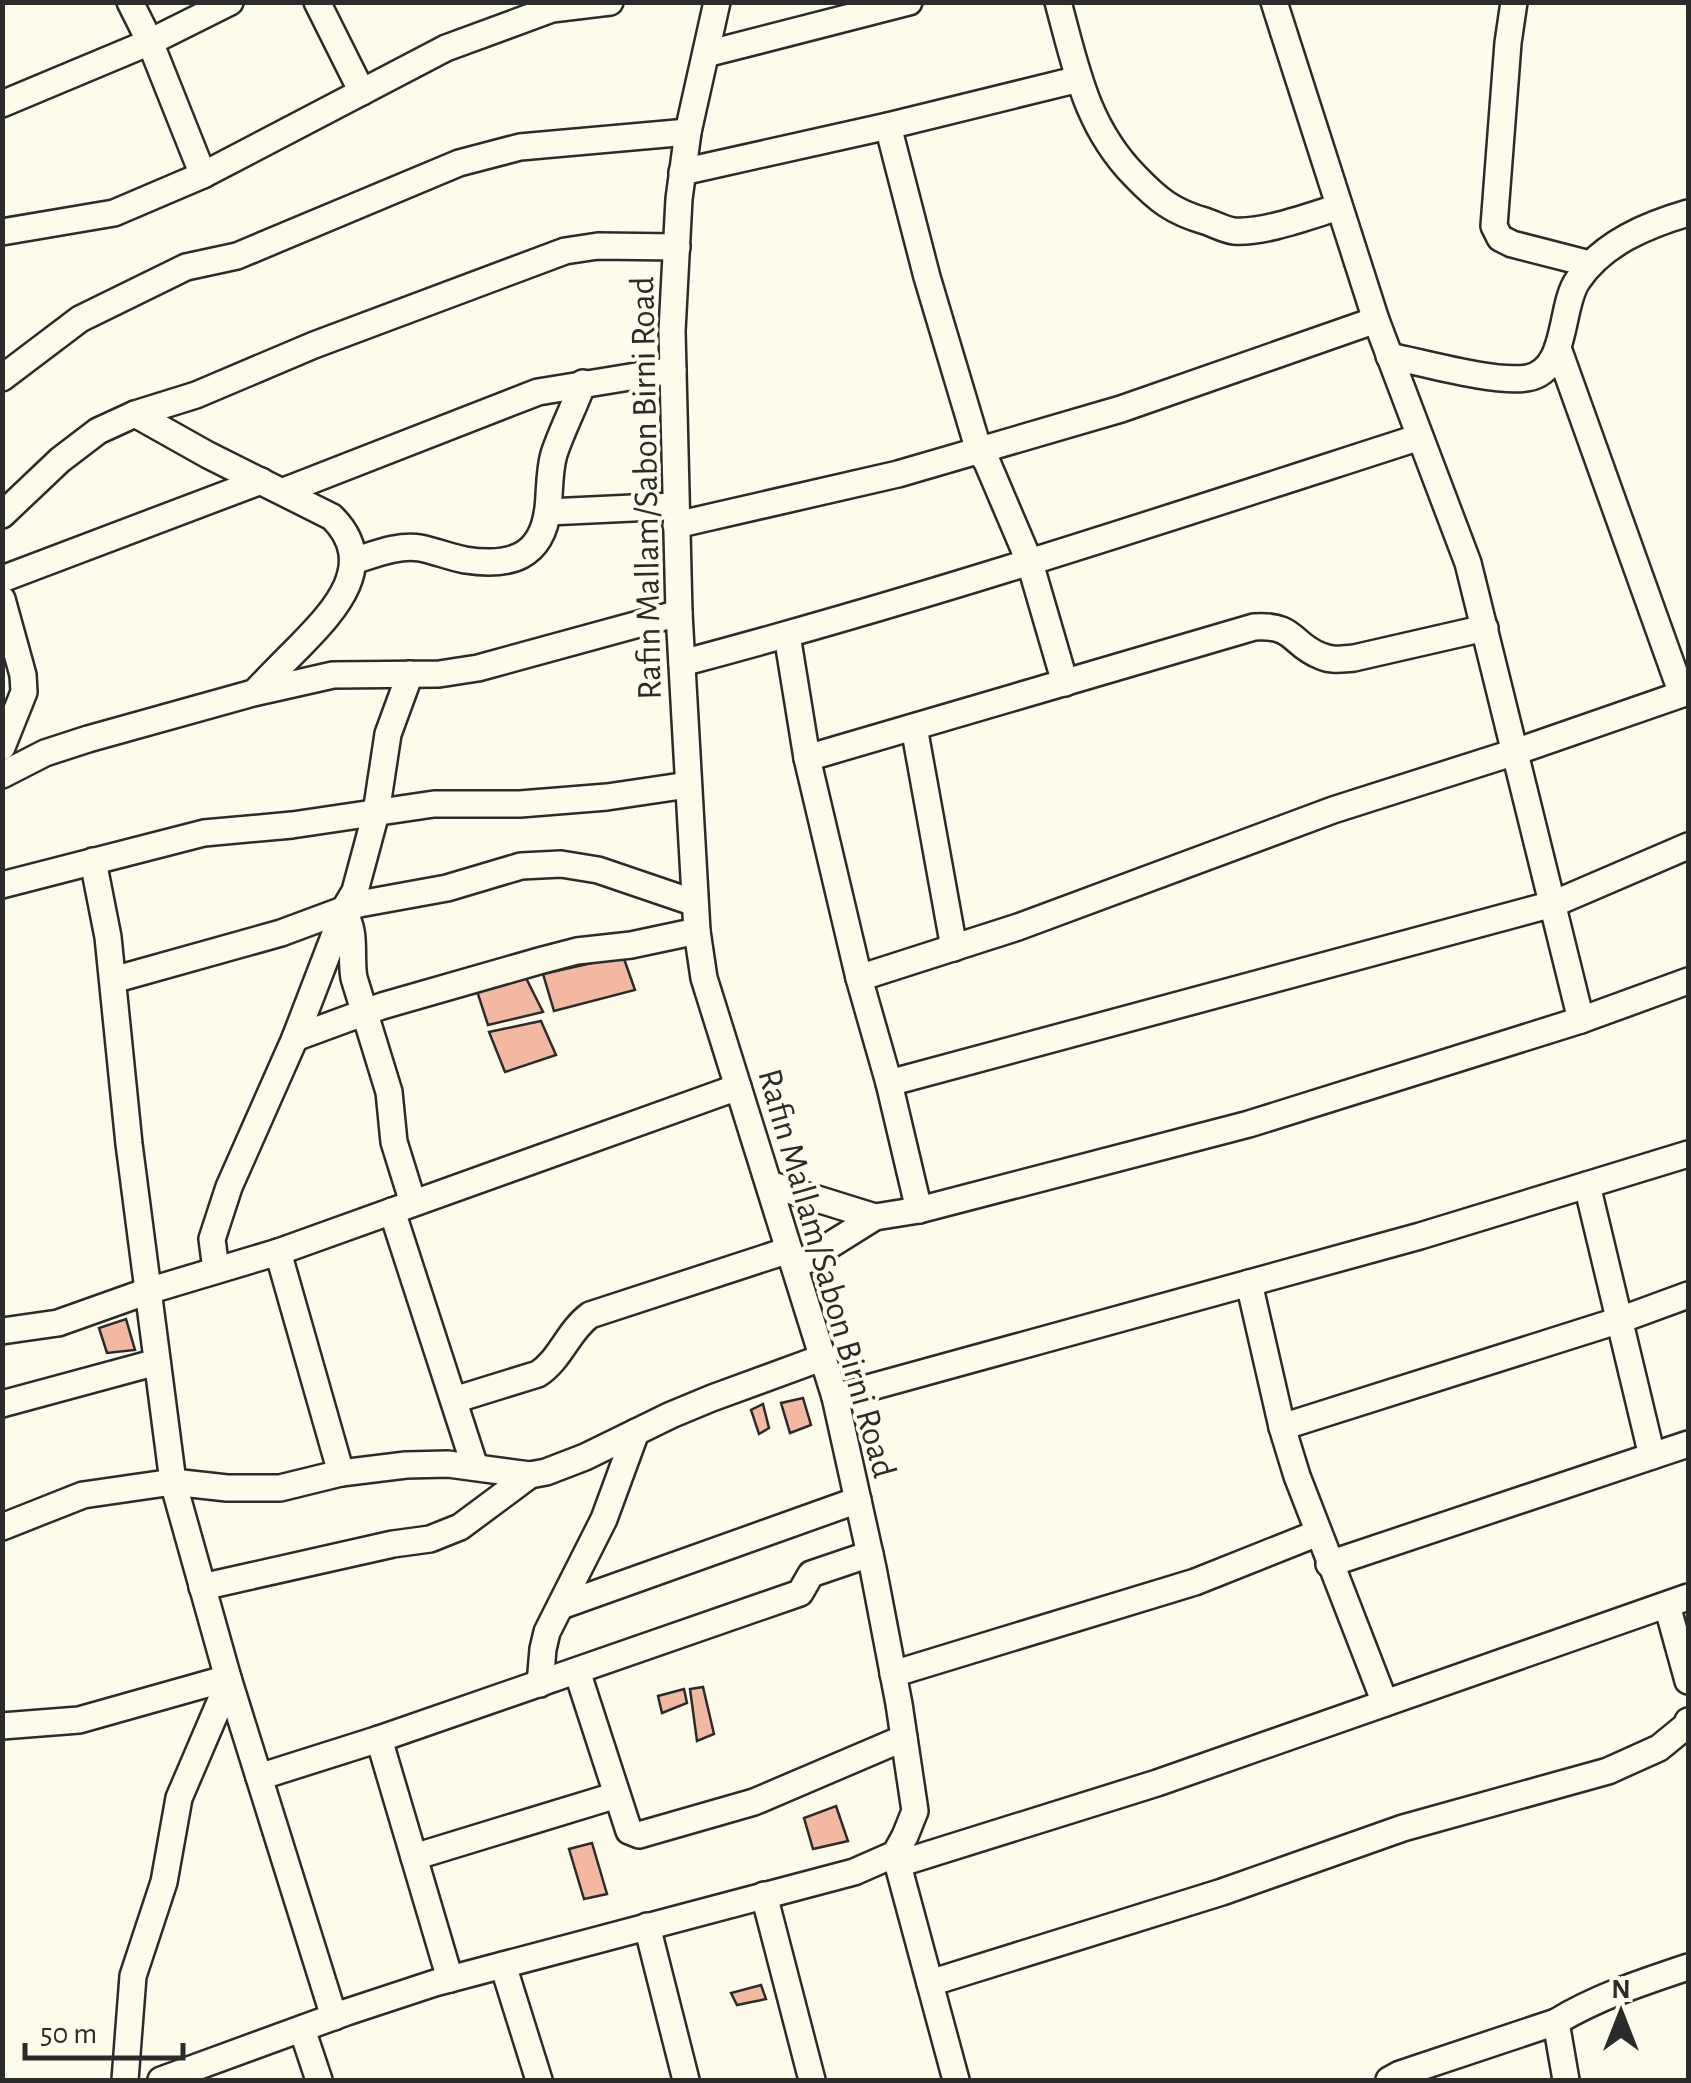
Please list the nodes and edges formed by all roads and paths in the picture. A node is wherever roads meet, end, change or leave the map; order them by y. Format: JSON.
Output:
{"nodes":[{"id":1,"x":130,"y":2,"type":"edge"},
{"id":2,"x":230,"y":2,"type":"edge"},
{"id":3,"x":317,"y":2,"type":"edge"},
{"id":4,"x":610,"y":2,"type":"edge"},
{"id":5,"x":717,"y":2,"type":"edge"},
{"id":6,"x":908,"y":2,"type":"edge"},
{"id":7,"x":1058,"y":2,"type":"edge"},
{"id":8,"x":1274,"y":2,"type":"edge"},
{"id":9,"x":1514,"y":2,"type":"edge"},
{"id":10,"x":150,"y":42,"type":"junction"},
{"id":11,"x":706,"y":54,"type":"junction"},
{"id":12,"x":1079,"y":79,"type":"junction"},
{"id":13,"x":362,"y":92,"type":"junction"},
{"id":14,"x":2,"y":104,"type":"edge"},
{"id":15,"x":888,"y":126,"type":"junction"},
{"id":16,"x":688,"y":132,"type":"junction"},
{"id":17,"x":682,"y":172,"type":"junction"},
{"id":18,"x":203,"y":174,"type":"junction"},
{"id":19,"x":1339,"y":207,"type":"junction"},
{"id":20,"x":1688,"y":212,"type":"edge"},
{"id":21,"x":2,"y":232,"type":"edge"},
{"id":22,"x":677,"y":247,"type":"junction"},
{"id":23,"x":1590,"y":264,"type":"junction"},
{"id":24,"x":1376,"y":320,"type":"junction"},
{"id":25,"x":1558,"y":348,"type":"junction"},
{"id":26,"x":1389,"y":356,"type":"junction"},
{"id":27,"x":673,"y":370,"type":"junction"},
{"id":28,"x":2,"y":378,"type":"edge"},
{"id":29,"x":583,"y":383,"type":"junction"},
{"id":30,"x":135,"y":414,"type":"junction"},
{"id":31,"x":1420,"y":438,"type":"junction"},
{"id":32,"x":979,"y":451,"type":"junction"},
{"id":33,"x":272,"y":486,"type":"junction"},
{"id":34,"x":548,"y":512,"type":"junction"},
{"id":35,"x":2,"y":515,"type":"edge"},
{"id":36,"x":676,"y":516,"type":"junction"},
{"id":37,"x":353,"y":561,"type":"junction"},
{"id":38,"x":1030,"y":562,"type":"junction"},
{"id":39,"x":2,"y":578,"type":"edge"},
{"id":40,"x":2,"y":600,"type":"edge"},
{"id":41,"x":679,"y":614,"type":"junction"},
{"id":42,"x":1484,"y":628,"type":"junction"},
{"id":43,"x":787,"y":635,"type":"junction"},
{"id":44,"x":682,"y":663,"type":"junction"},
{"id":45,"x":410,"y":674,"type":"junction"},
{"id":46,"x":1065,"y":684,"type":"junction"},
{"id":47,"x":253,"y":693,"type":"junction"},
{"id":48,"x":1685,"y":693,"type":"edge"},
{"id":49,"x":914,"y":727,"type":"junction"},
{"id":50,"x":2,"y":747,"type":"edge"},
{"id":51,"x":1515,"y":752,"type":"junction"},
{"id":52,"x":807,"y":758,"type":"junction"},
{"id":53,"x":2,"y":775,"type":"edge"},
{"id":54,"x":688,"y":785,"type":"junction"},
{"id":55,"x":376,"y":813,"type":"junction"},
{"id":56,"x":1688,"y":846,"type":"edge"},
{"id":57,"x":93,"y":861,"type":"junction"},
{"id":58,"x":2,"y":885,"type":"edge"},
{"id":59,"x":695,"y":903,"type":"junction"},
{"id":60,"x":1553,"y":904,"type":"junction"},
{"id":61,"x":344,"y":911,"type":"junction"},
{"id":62,"x":697,"y":931,"type":"junction"},
{"id":63,"x":954,"y":948,"type":"junction"},
{"id":64,"x":860,"y":978,"type":"junction"},
{"id":65,"x":113,"y":980,"type":"junction"},
{"id":66,"x":1688,"y":981,"type":"edge"},
{"id":67,"x":366,"y":1012,"type":"junction"},
{"id":68,"x":1582,"y":1020,"type":"junction"},
{"id":69,"x":295,"y":1038,"type":"junction"},
{"id":70,"x":889,"y":1083,"type":"junction"},
{"id":71,"x":738,"y":1087,"type":"junction"},
{"id":72,"x":1688,"y":1154,"type":"edge"},
{"id":73,"x":769,"y":1184,"type":"junction"},
{"id":74,"x":1587,"y":1185,"type":"junction"},
{"id":75,"x":403,"y":1207,"type":"junction"},
{"id":76,"x":919,"y":1210,"type":"junction"},
{"id":77,"x":875,"y":1217,"type":"junction"},
{"id":78,"x":278,"y":1252,"type":"junction"},
{"id":79,"x":792,"y":1258,"type":"junction"},
{"id":80,"x":216,"y":1270,"type":"junction"},
{"id":81,"x":1248,"y":1283,"type":"junction"},
{"id":82,"x":148,"y":1290,"type":"junction"},
{"id":83,"x":1688,"y":1294,"type":"edge"},
{"id":84,"x":1620,"y":1320,"type":"junction"},
{"id":85,"x":2,"y":1331,"type":"edge"},
{"id":86,"x":824,"y":1357,"type":"junction"},
{"id":87,"x":158,"y":1362,"type":"junction"},
{"id":88,"x":835,"y":1397,"type":"junction"},
{"id":89,"x":454,"y":1400,"type":"junction"},
{"id":90,"x":2,"y":1404,"type":"edge"},
{"id":91,"x":1282,"y":1426,"type":"junction"},
{"id":92,"x":636,"y":1432,"type":"junction"},
{"id":93,"x":1688,"y":1444,"type":"edge"},
{"id":94,"x":1652,"y":1456,"type":"junction"},
{"id":95,"x":475,"y":1467,"type":"junction"},
{"id":96,"x":341,"y":1474,"type":"junction"},
{"id":97,"x":530,"y":1475,"type":"junction"},
{"id":98,"x":173,"y":1482,"type":"junction"},
{"id":99,"x":858,"y":1500,"type":"junction"},
{"id":100,"x":2,"y":1527,"type":"edge"},
{"id":101,"x":1318,"y":1533,"type":"junction"},
{"id":102,"x":870,"y":1554,"type":"junction"},
{"id":103,"x":1329,"y":1564,"type":"junction"},
{"id":104,"x":202,"y":1587,"type":"junction"},
{"id":105,"x":1678,"y":1601,"type":"edge"},
{"id":106,"x":561,"y":1606,"type":"junction"},
{"id":107,"x":576,"y":1671,"type":"junction"},
{"id":108,"x":893,"y":1674,"type":"junction"},
{"id":109,"x":225,"y":1679,"type":"junction"},
{"id":110,"x":1688,"y":1681,"type":"edge"},
{"id":111,"x":540,"y":1684,"type":"junction"},
{"id":112,"x":1384,"y":1703,"type":"junction"},
{"id":113,"x":1688,"y":1722,"type":"edge"},
{"id":114,"x":2,"y":1726,"type":"edge"},
{"id":115,"x":904,"y":1738,"type":"junction"},
{"id":116,"x":378,"y":1739,"type":"junction"},
{"id":117,"x":259,"y":1777,"type":"junction"},
{"id":118,"x":617,"y":1795,"type":"junction"},
{"id":119,"x":414,"y":1857,"type":"junction"},
{"id":120,"x":897,"y":1859,"type":"junction"},
{"id":121,"x":764,"y":1895,"type":"junction"},
{"id":122,"x":647,"y":1926,"type":"junction"},
{"id":123,"x":503,"y":1965,"type":"junction"},
{"id":124,"x":1688,"y":1966,"type":"edge"},
{"id":125,"x":450,"y":1979,"type":"junction"},
{"id":126,"x":930,"y":1984,"type":"junction"},
{"id":127,"x":334,"y":2017,"type":"junction"},
{"id":128,"x":1556,"y":2022,"type":"junction"},
{"id":129,"x":302,"y":2029,"type":"junction"},
{"id":130,"x":125,"y":2080,"type":"edge"},
{"id":131,"x":167,"y":2080,"type":"edge"},
{"id":132,"x":319,"y":2080,"type":"edge"},
{"id":133,"x":539,"y":2080,"type":"edge"},
{"id":134,"x":686,"y":2080,"type":"edge"},
{"id":135,"x":812,"y":2080,"type":"edge"},
{"id":136,"x":956,"y":2080,"type":"edge"},
{"id":137,"x":1389,"y":2080,"type":"edge"},
{"id":138,"x":1566,"y":2080,"type":"edge"}],
"edges":[{"from":1,"to":10,"type":"street"},
{"from":2,"to":10,"type":"street"},
{"from":3,"to":13,"type":"street"},
{"from":4,"to":13,"type":"street"},
{"from":5,"to":11,"type":"street","name":"Rafin Mallam/Sabon Birni Road"},
{"from":6,"to":11,"type":"street"},
{"from":7,"to":12,"type":"street"},
{"from":8,"to":19,"type":"street"},
{"from":9,"to":23,"type":"street"},
{"from":10,"to":14,"type":"street"},
{"from":10,"to":18,"type":"street"},
{"from":11,"to":16,"type":"street","name":"Rafin Mallam/Sabon Birni Road"},
{"from":12,"to":15,"type":"street"},
{"from":12,"to":19,"type":"street"},
{"from":13,"to":18,"type":"street"},
{"from":15,"to":17,"type":"street"},
{"from":15,"to":32,"type":"street"},
{"from":16,"to":17,"type":"street","name":"Rafin Mallam/Sabon Birni Road"},
{"from":16,"to":28,"type":"street"},
{"from":17,"to":22,"type":"street","name":"Rafin Mallam/Sabon Birni Road"},
{"from":18,"to":21,"type":"street"},
{"from":19,"to":24,"type":"street"},
{"from":20,"to":23,"type":"street"},
{"from":22,"to":27,"type":"street","name":"Rafin Mallam/Sabon Birni Road"},
{"from":22,"to":30,"type":"street"},
{"from":23,"to":25,"type":"street"},
{"from":24,"to":26,"type":"street"},
{"from":24,"to":32,"type":"street"},
{"from":25,"to":26,"type":"street"},
{"from":25,"to":48,"type":"street"},
{"from":26,"to":31,"type":"street"},
{"from":27,"to":29,"type":"street"},
{"from":27,"to":36,"type":"street","name":"Rafin Mallam/Sabon Birni Road"},
{"from":29,"to":33,"type":"street"},
{"from":29,"to":34,"type":"street"},
{"from":30,"to":33,"type":"street"},
{"from":30,"to":35,"type":"street"},
{"from":31,"to":38,"type":"street"},
{"from":31,"to":42,"type":"street"},
{"from":32,"to":36,"type":"street"},
{"from":32,"to":38,"type":"street"},
{"from":33,"to":37,"type":"street"},
{"from":33,"to":39,"type":"street"},
{"from":34,"to":36,"type":"street"},
{"from":34,"to":37,"type":"street"},
{"from":36,"to":41,"type":"street","name":"Rafin Mallam/Sabon Birni Road"},
{"from":37,"to":47,"type":"street"},
{"from":38,"to":43,"type":"street"},
{"from":38,"to":46,"type":"street"},
{"from":40,"to":50,"type":"street"},
{"from":41,"to":44,"type":"street","name":"Rafin Mallam/Sabon Birni Road"},
{"from":41,"to":45,"type":"street"},
{"from":42,"to":46,"type":"street"},
{"from":42,"to":51,"type":"street"},
{"from":43,"to":44,"type":"street"},
{"from":43,"to":52,"type":"street"},
{"from":44,"to":54,"type":"street","name":"Rafin Mallam/Sabon Birni Road"},
{"from":45,"to":47,"type":"street"},
{"from":45,"to":55,"type":"street"},
{"from":46,"to":49,"type":"street"},
{"from":47,"to":53,"type":"street"},
{"from":48,"to":51,"type":"street"},
{"from":49,"to":52,"type":"street"},
{"from":49,"to":63,"type":"street"},
{"from":51,"to":60,"type":"street"},
{"from":51,"to":63,"type":"street"},
{"from":52,"to":64,"type":"street"},
{"from":54,"to":55,"type":"street"},
{"from":54,"to":59,"type":"street","name":"Rafin Mallam/Sabon Birni Road"},
{"from":55,"to":57,"type":"street"},
{"from":55,"to":61,"type":"street"},
{"from":56,"to":60,"type":"street"},
{"from":57,"to":58,"type":"street"},
{"from":57,"to":65,"type":"street"},
{"from":59,"to":61,"type":"street"},
{"from":59,"to":62,"type":"street","name":"Rafin Mallam/Sabon Birni Road"},
{"from":60,"to":68,"type":"street"},
{"from":60,"to":70,"type":"street"},
{"from":61,"to":65,"type":"street"},
{"from":61,"to":67,"type":"street"},
{"from":61,"to":69,"type":"street"},
{"from":62,"to":67,"type":"street"},
{"from":62,"to":71,"type":"street","name":"Rafin Mallam/Sabon Birni Road"},
{"from":63,"to":64,"type":"street"},
{"from":64,"to":70,"type":"street"},
{"from":65,"to":82,"type":"street"},
{"from":66,"to":68,"type":"street"},
{"from":67,"to":69,"type":"street"},
{"from":67,"to":75,"type":"street"},
{"from":68,"to":76,"type":"street"},
{"from":69,"to":80,"type":"street"},
{"from":70,"to":76,"type":"street"},
{"from":71,"to":73,"type":"street","name":"Rafin Mallam/Sabon Birni Road"},
{"from":71,"to":75,"type":"street"},
{"from":72,"to":74,"type":"street"},
{"from":73,"to":77,"type":"street"},
{"from":73,"to":79,"type":"street","name":"Rafin Mallam/Sabon Birni Road"},
{"from":74,"to":81,"type":"street"},
{"from":74,"to":84,"type":"street"},
{"from":75,"to":78,"type":"street"},
{"from":75,"to":89,"type":"street"},
{"from":76,"to":77,"type":"street"},
{"from":77,"to":79,"type":"street"},
{"from":78,"to":80,"type":"street"},
{"from":78,"to":96,"type":"street"},
{"from":79,"to":86,"type":"street","name":"Rafin Mallam/Sabon Birni Road"},
{"from":79,"to":89,"type":"street"},
{"from":80,"to":82,"type":"street"},
{"from":81,"to":88,"type":"street"},
{"from":81,"to":91,"type":"street"},
{"from":82,"to":85,"type":"street"},
{"from":82,"to":87,"type":"street"},
{"from":83,"to":84,"type":"street"},
{"from":84,"to":91,"type":"street"},
{"from":84,"to":94,"type":"street"},
{"from":86,"to":88,"type":"street","name":"Rafin Mallam/Sabon Birni Road"},
{"from":86,"to":92,"type":"street"},
{"from":87,"to":90,"type":"street"},
{"from":87,"to":98,"type":"street"},
{"from":88,"to":99,"type":"street","name":"Rafin Mallam/Sabon Birni Road"},
{"from":89,"to":95,"type":"street"},
{"from":91,"to":101,"type":"street"},
{"from":92,"to":97,"type":"street"},
{"from":92,"to":106,"type":"street"},
{"from":93,"to":94,"type":"street"},
{"from":94,"to":103,"type":"street"},
{"from":95,"to":96,"type":"street"},
{"from":95,"to":97,"type":"street"},
{"from":96,"to":98,"type":"street"},
{"from":97,"to":104,"type":"street"},
{"from":98,"to":100,"type":"street"},
{"from":98,"to":104,"type":"street"},
{"from":99,"to":102,"type":"street","name":"Rafin Mallam/Sabon Birni Road"},
{"from":99,"to":106,"type":"street"},
{"from":101,"to":103,"type":"street"},
{"from":101,"to":108,"type":"street"},
{"from":102,"to":107,"type":"street"},
{"from":102,"to":108,"type":"street","name":"Rafin Mallam/Sabon Birni Road"},
{"from":103,"to":112,"type":"street"},
{"from":104,"to":109,"type":"street"},
{"from":105,"to":110,"type":"street"},
{"from":105,"to":112,"type":"street"},
{"from":106,"to":111,"type":"street"},
{"from":107,"to":111,"type":"street"},
{"from":107,"to":118,"type":"street"},
{"from":108,"to":115,"type":"street","name":"Rafin Mallam/Sabon Birni Road"},
{"from":109,"to":114,"type":"street"},
{"from":109,"to":117,"type":"street"},
{"from":109,"to":130,"type":"street"},
{"from":111,"to":116,"type":"street"},
{"from":112,"to":120,"type":"street"},
{"from":113,"to":126,"type":"street"},
{"from":115,"to":118,"type":"street"},
{"from":115,"to":120,"type":"street","name":"Rafin Mallam/Sabon Birni Road"},
{"from":116,"to":117,"type":"street"},
{"from":116,"to":119,"type":"street"},
{"from":117,"to":127,"type":"street"},
{"from":118,"to":119,"type":"street"},
{"from":119,"to":125,"type":"street"},
{"from":120,"to":121,"type":"street"},
{"from":120,"to":126,"type":"street"},
{"from":121,"to":122,"type":"street"},
{"from":121,"to":135,"type":"street"},
{"from":122,"to":123,"type":"street"},
{"from":122,"to":134,"type":"street"},
{"from":123,"to":125,"type":"street"},
{"from":123,"to":133,"type":"street"},
{"from":124,"to":128,"type":"street"},
{"from":125,"to":127,"type":"street"},
{"from":126,"to":136,"type":"street"},
{"from":127,"to":129,"type":"street"},
{"from":128,"to":137,"type":"street"},
{"from":128,"to":138,"type":"street"},
{"from":129,"to":131,"type":"street"},
{"from":129,"to":132,"type":"street"}]}
